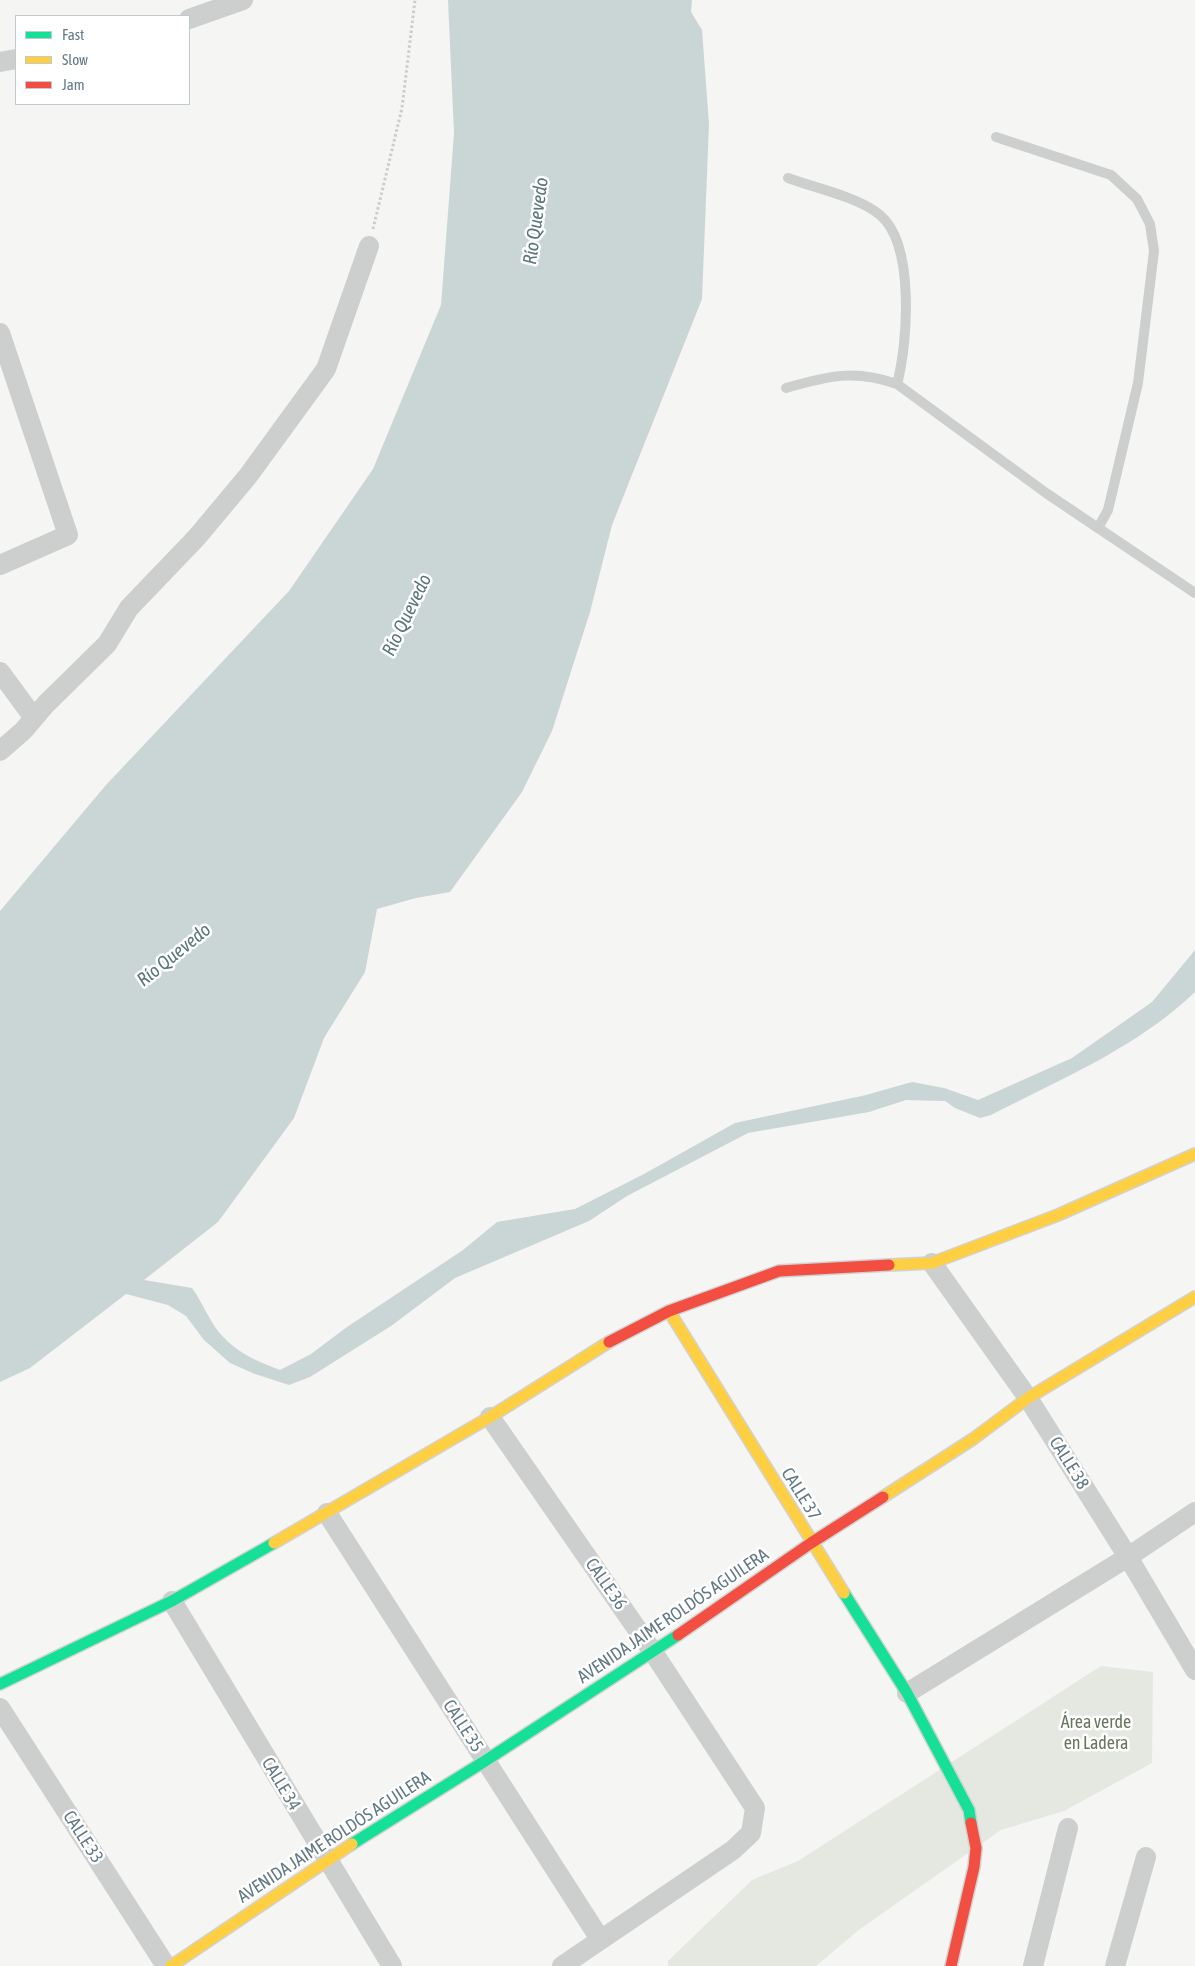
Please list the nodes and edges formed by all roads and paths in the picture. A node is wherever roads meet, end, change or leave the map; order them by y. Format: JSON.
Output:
{"nodes":[{"id":1,"x":243,"y":0,"type":"edge"},
{"id":2,"x":415,"y":0,"type":"edge"},
{"id":3,"x":190,"y":19,"type":"edge"},
{"id":4,"x":15,"y":59,"type":"edge"},
{"id":5,"x":0,"y":62,"type":"edge"},
{"id":6,"x":996,"y":137,"type":"dead end"},
{"id":7,"x":788,"y":178,"type":"dead end"},
{"id":8,"x":369,"y":246,"type":"joint"},
{"id":9,"x":0,"y":333,"type":"edge"},
{"id":10,"x":897,"y":384,"type":"junction"},
{"id":11,"x":786,"y":388,"type":"dead end"},
{"id":12,"x":1098,"y":528,"type":"junction"},
{"id":13,"x":0,"y":565,"type":"edge"},
{"id":14,"x":1195,"y":594,"type":"edge"},
{"id":15,"x":0,"y":672,"type":"edge"},
{"id":16,"x":34,"y":718,"type":"junction"},
{"id":17,"x":0,"y":751,"type":"edge"},
{"id":18,"x":1195,"y":1154,"type":"edge"},
{"id":19,"x":932,"y":1263,"type":"junction"},
{"id":20,"x":1195,"y":1297,"type":"edge"},
{"id":21,"x":669,"y":1311,"type":"junction"},
{"id":22,"x":1028,"y":1398,"type":"junction"},
{"id":23,"x":490,"y":1417,"type":"junction"},
{"id":24,"x":1195,"y":1512,"type":"edge"},
{"id":25,"x":327,"y":1513,"type":"junction"},
{"id":26,"x":812,"y":1543,"type":"junction"},
{"id":27,"x":1128,"y":1557,"type":"junction"},
{"id":28,"x":172,"y":1601,"type":"junction"},
{"id":29,"x":653,"y":1652,"type":"junction"},
{"id":30,"x":1195,"y":1670,"type":"edge"},
{"id":31,"x":0,"y":1684,"type":"edge"},
{"id":32,"x":907,"y":1693,"type":"junction"},
{"id":33,"x":0,"y":1708,"type":"edge"},
{"id":34,"x":485,"y":1761,"type":"junction"},
{"id":35,"x":1068,"y":1828,"type":"dead end"},
{"id":36,"x":1146,"y":1857,"type":"dead end"},
{"id":37,"x":327,"y":1860,"type":"junction"},
{"id":38,"x":600,"y":1939,"type":"junction"},
{"id":39,"x":166,"y":1966,"type":"edge"},
{"id":40,"x":170,"y":1966,"type":"edge"},
{"id":41,"x":392,"y":1966,"type":"edge"},
{"id":42,"x":562,"y":1966,"type":"edge"},
{"id":43,"x":951,"y":1966,"type":"edge"},
{"id":44,"x":1033,"y":1966,"type":"edge"},
{"id":45,"x":1115,"y":1966,"type":"edge"}],
"edges":[{"from":1,"to":3,"type":"street"},
{"from":2,"to":8,"type":"path"},
{"from":4,"to":5,"type":"street"},
{"from":6,"to":12,"type":"lane"},
{"from":7,"to":10,"type":"lane"},
{"from":8,"to":16,"type":"street"},
{"from":9,"to":13,"type":"street"},
{"from":10,"to":11,"type":"lane"},
{"from":10,"to":12,"type":"lane"},
{"from":12,"to":14,"type":"lane"},
{"from":15,"to":16,"type":"street"},
{"from":16,"to":17,"type":"street"},
{"from":18,"to":19,"type":"street"},
{"from":19,"to":21,"type":"street"},
{"from":19,"to":22,"type":"street","name":"CALLE 38"},
{"from":20,"to":22,"type":"street","name":"AVENIDA JAIME ROLDÓS AGUILERA"},
{"from":21,"to":23,"type":"street"},
{"from":21,"to":26,"type":"street","name":"CALLE 37"},
{"from":22,"to":26,"type":"street","name":"AVENIDA JAIME ROLDÓS AGUILERA"},
{"from":22,"to":27,"type":"street","name":"CALLE 38"},
{"from":23,"to":25,"type":"street"},
{"from":23,"to":29,"type":"street","name":"CALLE 36"},
{"from":24,"to":27,"type":"street"},
{"from":25,"to":28,"type":"street"},
{"from":25,"to":34,"type":"street","name":"CALLE 35"},
{"from":26,"to":29,"type":"street","name":"AVENIDA JAIME ROLDÓS AGUILERA"},
{"from":26,"to":32,"type":"street","name":"CALLE 37"},
{"from":27,"to":30,"type":"street","name":"CALLE 38"},
{"from":27,"to":32,"type":"street"},
{"from":28,"to":31,"type":"street"},
{"from":28,"to":37,"type":"street","name":"CALLE 34"},
{"from":29,"to":34,"type":"street","name":"AVENIDA JAIME ROLDÓS AGUILERA"},
{"from":29,"to":38,"type":"street","name":"CALLE 36"},
{"from":32,"to":43,"type":"street","name":"CALLE 37"},
{"from":33,"to":39,"type":"street","name":"CALLE 33"},
{"from":34,"to":37,"type":"street","name":"AVENIDA JAIME ROLDÓS AGUILERA"},
{"from":34,"to":38,"type":"street","name":"CALLE 35"},
{"from":35,"to":44,"type":"street"},
{"from":36,"to":45,"type":"street"},
{"from":37,"to":40,"type":"street","name":"AVENIDA JAIME ROLDÓS AGUILERA"},
{"from":37,"to":41,"type":"street","name":"CALLE 34"},
{"from":38,"to":42,"type":"street"}]}
